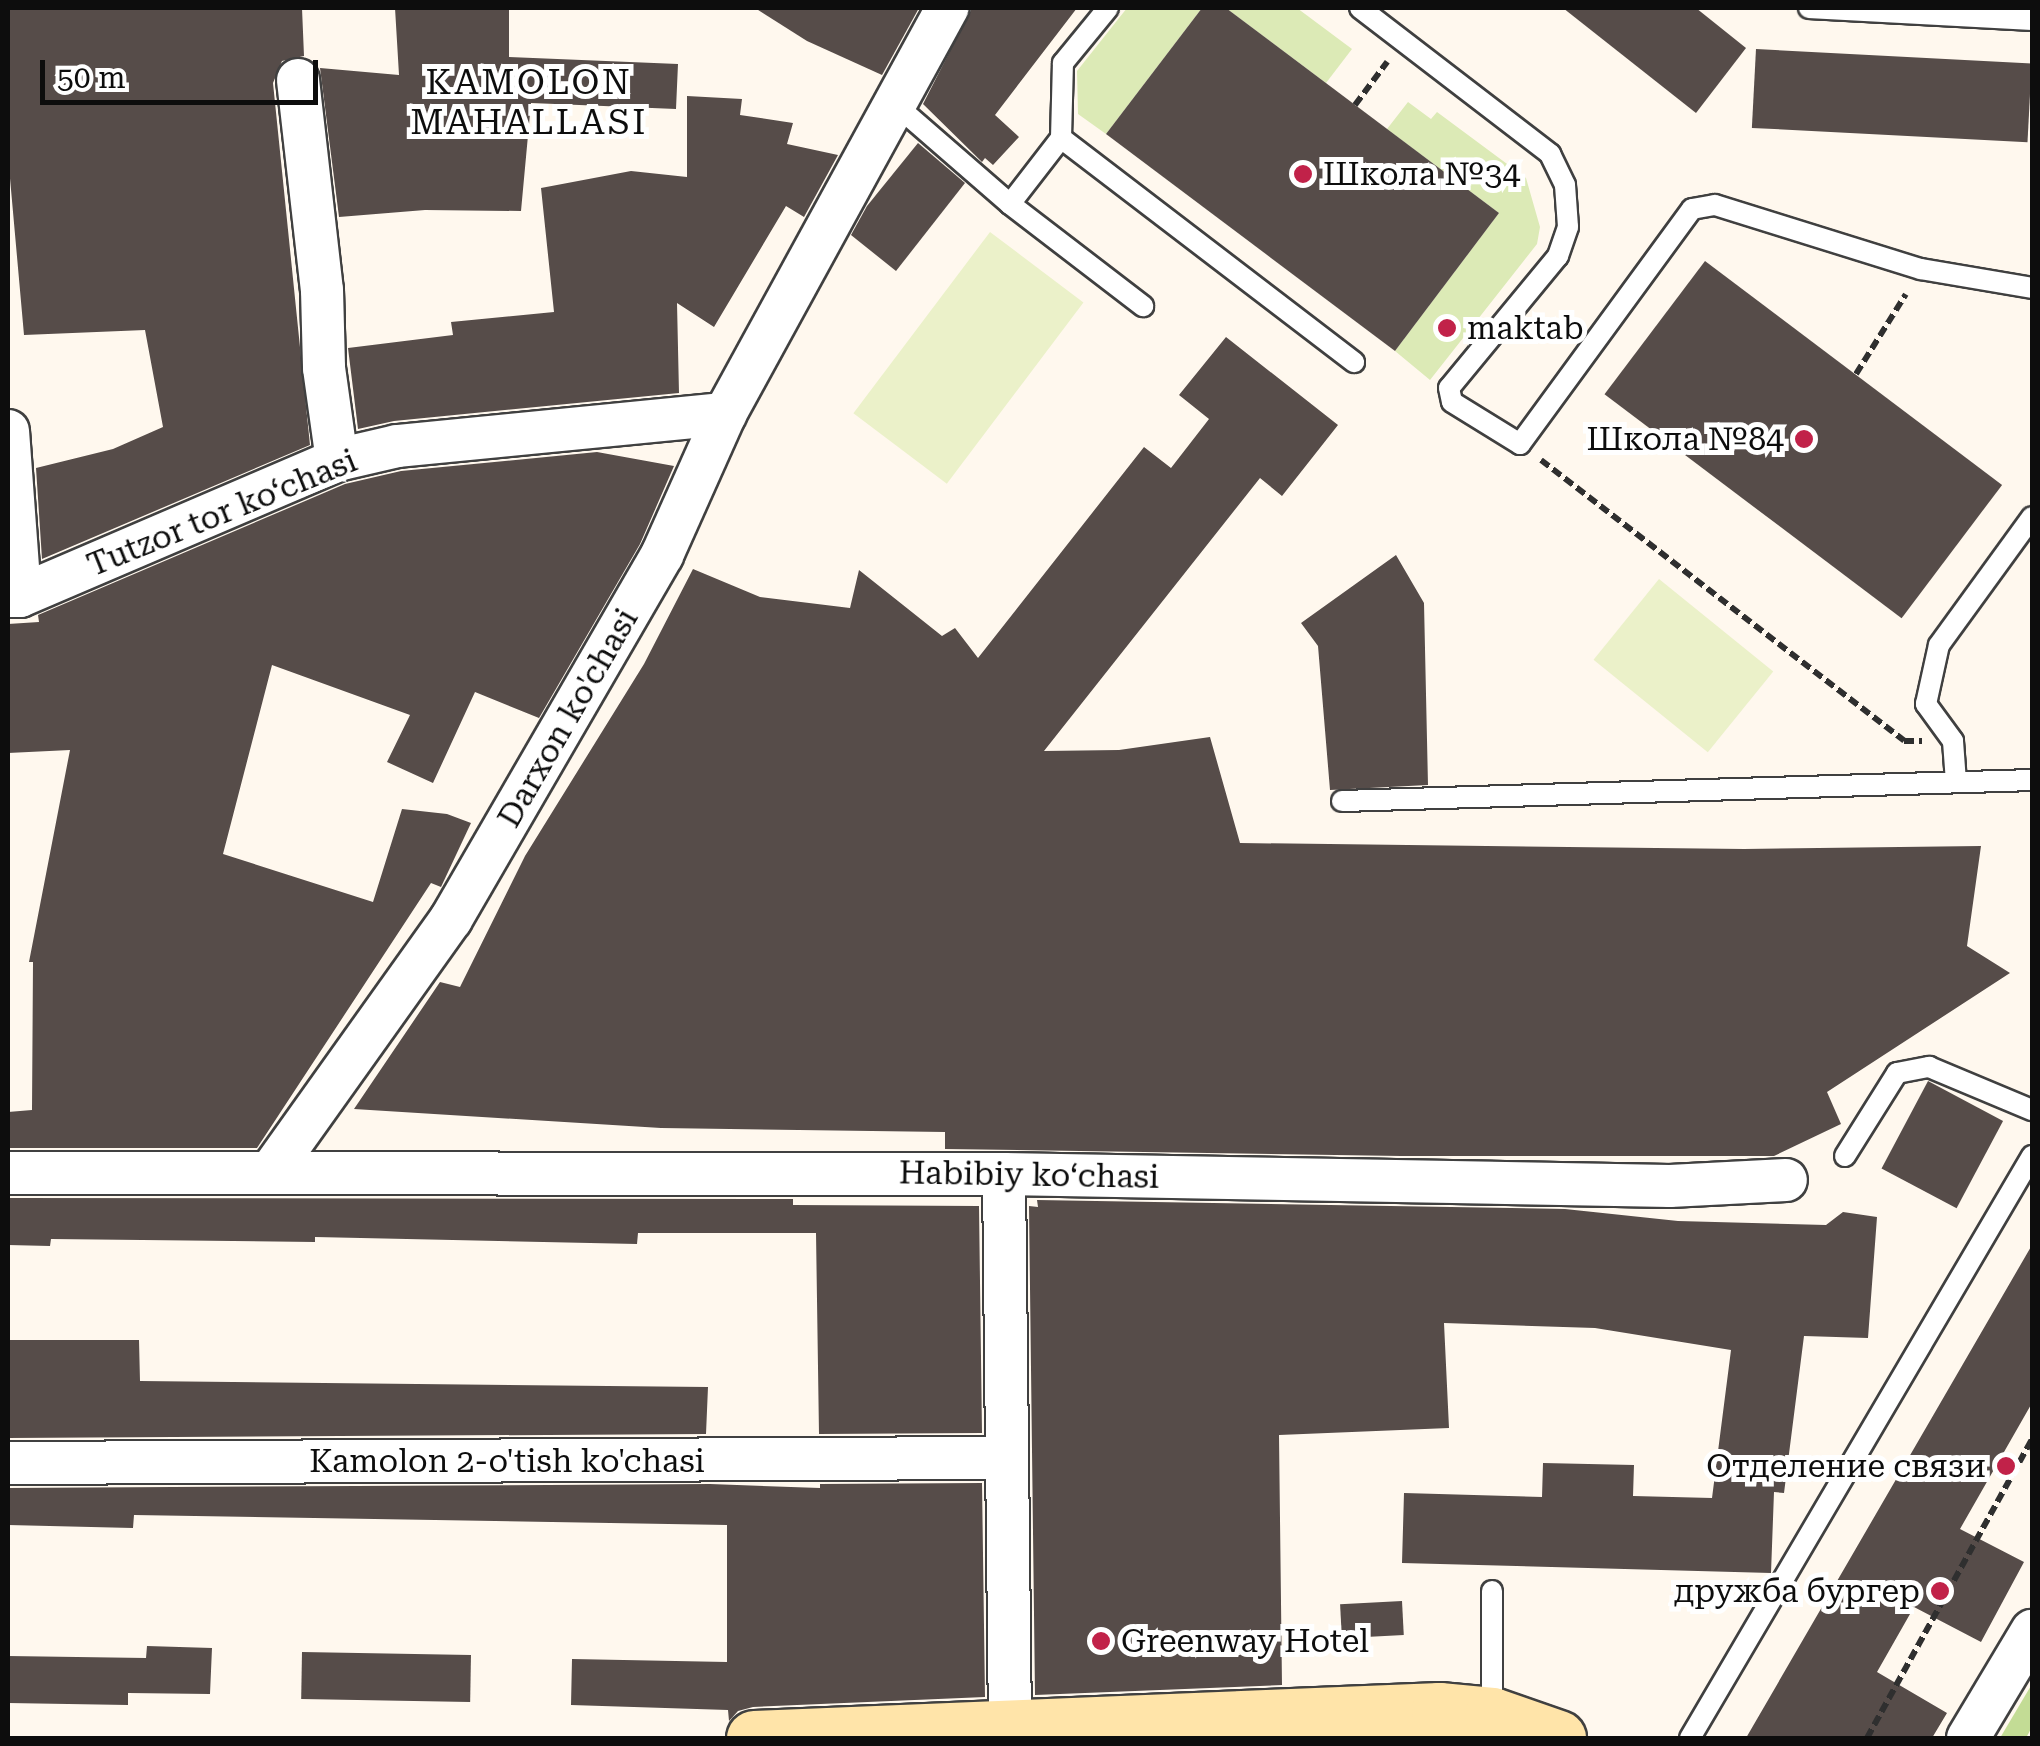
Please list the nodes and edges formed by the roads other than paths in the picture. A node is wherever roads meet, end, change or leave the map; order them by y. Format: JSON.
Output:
{"nodes":[{"id":1,"x":948,"y":8,"type":"edge"},
{"id":2,"x":1108,"y":8,"type":"edge"},
{"id":3,"x":1360,"y":8,"type":"edge"},
{"id":4,"x":1809,"y":8,"type":"edge"},
{"id":5,"x":2032,"y":20,"type":"edge"},
{"id":6,"x":298,"y":80,"type":"dead end"},
{"id":7,"x":896,"y":105,"type":"junction"},
{"id":8,"x":1061,"y":138,"type":"junction"},
{"id":9,"x":1010,"y":204,"type":"junction"},
{"id":10,"x":2032,"y":288,"type":"edge"},
{"id":11,"x":1143,"y":306,"type":"dead end"},
{"id":12,"x":1354,"y":362,"type":"dead end"},
{"id":13,"x":725,"y":414,"type":"junction"},
{"id":14,"x":8,"y":431,"type":"edge"},
{"id":15,"x":337,"y":460,"type":"junction"},
{"id":16,"x":2032,"y":517,"type":"edge"},
{"id":17,"x":14,"y":596,"type":"edge"},
{"id":18,"x":2032,"y":780,"type":"edge"},
{"id":19,"x":1956,"y":782,"type":"junction"},
{"id":20,"x":1342,"y":801,"type":"dead end"},
{"id":21,"x":2032,"y":1110,"type":"edge"},
{"id":22,"x":1845,"y":1156,"type":"dead end"},
{"id":23,"x":2032,"y":1156,"type":"edge"},
{"id":24,"x":272,"y":1170,"type":"junction"},
{"id":25,"x":8,"y":1173,"type":"edge"},
{"id":26,"x":1004,"y":1174,"type":"junction"},
{"id":27,"x":1786,"y":1180,"type":"dead end"},
{"id":28,"x":1007,"y":1458,"type":"junction"},
{"id":29,"x":8,"y":1463,"type":"edge"},
{"id":30,"x":1492,"y":1591,"type":"dead end"},
{"id":31,"x":2032,"y":1631,"type":"edge"},
{"id":32,"x":1492,"y":1715,"type":"junction"},
{"id":33,"x":1010,"y":1728,"type":"junction"},
{"id":34,"x":754,"y":1738,"type":"edge"},
{"id":35,"x":1558,"y":1738,"type":"edge"},
{"id":36,"x":1690,"y":1738,"type":"edge"},
{"id":37,"x":1968,"y":1738,"type":"edge"}],
"edges":[{"from":1,"to":7,"type":"street","name":"Darxon ko'chasi"},
{"from":2,"to":8,"type":"lane"},
{"from":3,"to":10,"type":"lane"},
{"from":4,"to":5,"type":"lane"},
{"from":6,"to":15,"type":"street"},
{"from":7,"to":9,"type":"lane"},
{"from":7,"to":13,"type":"street","name":"Darxon ko'chasi"},
{"from":8,"to":9,"type":"lane"},
{"from":8,"to":12,"type":"lane"},
{"from":9,"to":11,"type":"lane"},
{"from":13,"to":15,"type":"street","name":"Tutzor tor ko‘chasi"},
{"from":13,"to":24,"type":"street","name":"Darxon ko'chasi"},
{"from":14,"to":17,"type":"street","name":"Tutzor tor ko‘chasi"},
{"from":15,"to":17,"type":"street","name":"Tutzor tor ko‘chasi"},
{"from":16,"to":19,"type":"lane"},
{"from":18,"to":19,"type":"lane"},
{"from":19,"to":20,"type":"lane"},
{"from":21,"to":22,"type":"lane"},
{"from":23,"to":36,"type":"lane"},
{"from":24,"to":25,"type":"street"},
{"from":24,"to":26,"type":"street","name":"Habibiy koʻchasi"},
{"from":26,"to":27,"type":"street","name":"Habibiy koʻchasi"},
{"from":26,"to":28,"type":"street"},
{"from":28,"to":29,"type":"street","name":"Kamolon 2-o'tish ko'chasi"},
{"from":28,"to":33,"type":"street"},
{"from":30,"to":32,"type":"lane"},
{"from":31,"to":37,"type":"street"},
{"from":32,"to":33,"type":"street"},
{"from":32,"to":35,"type":"street"},
{"from":33,"to":34,"type":"street"}]}
